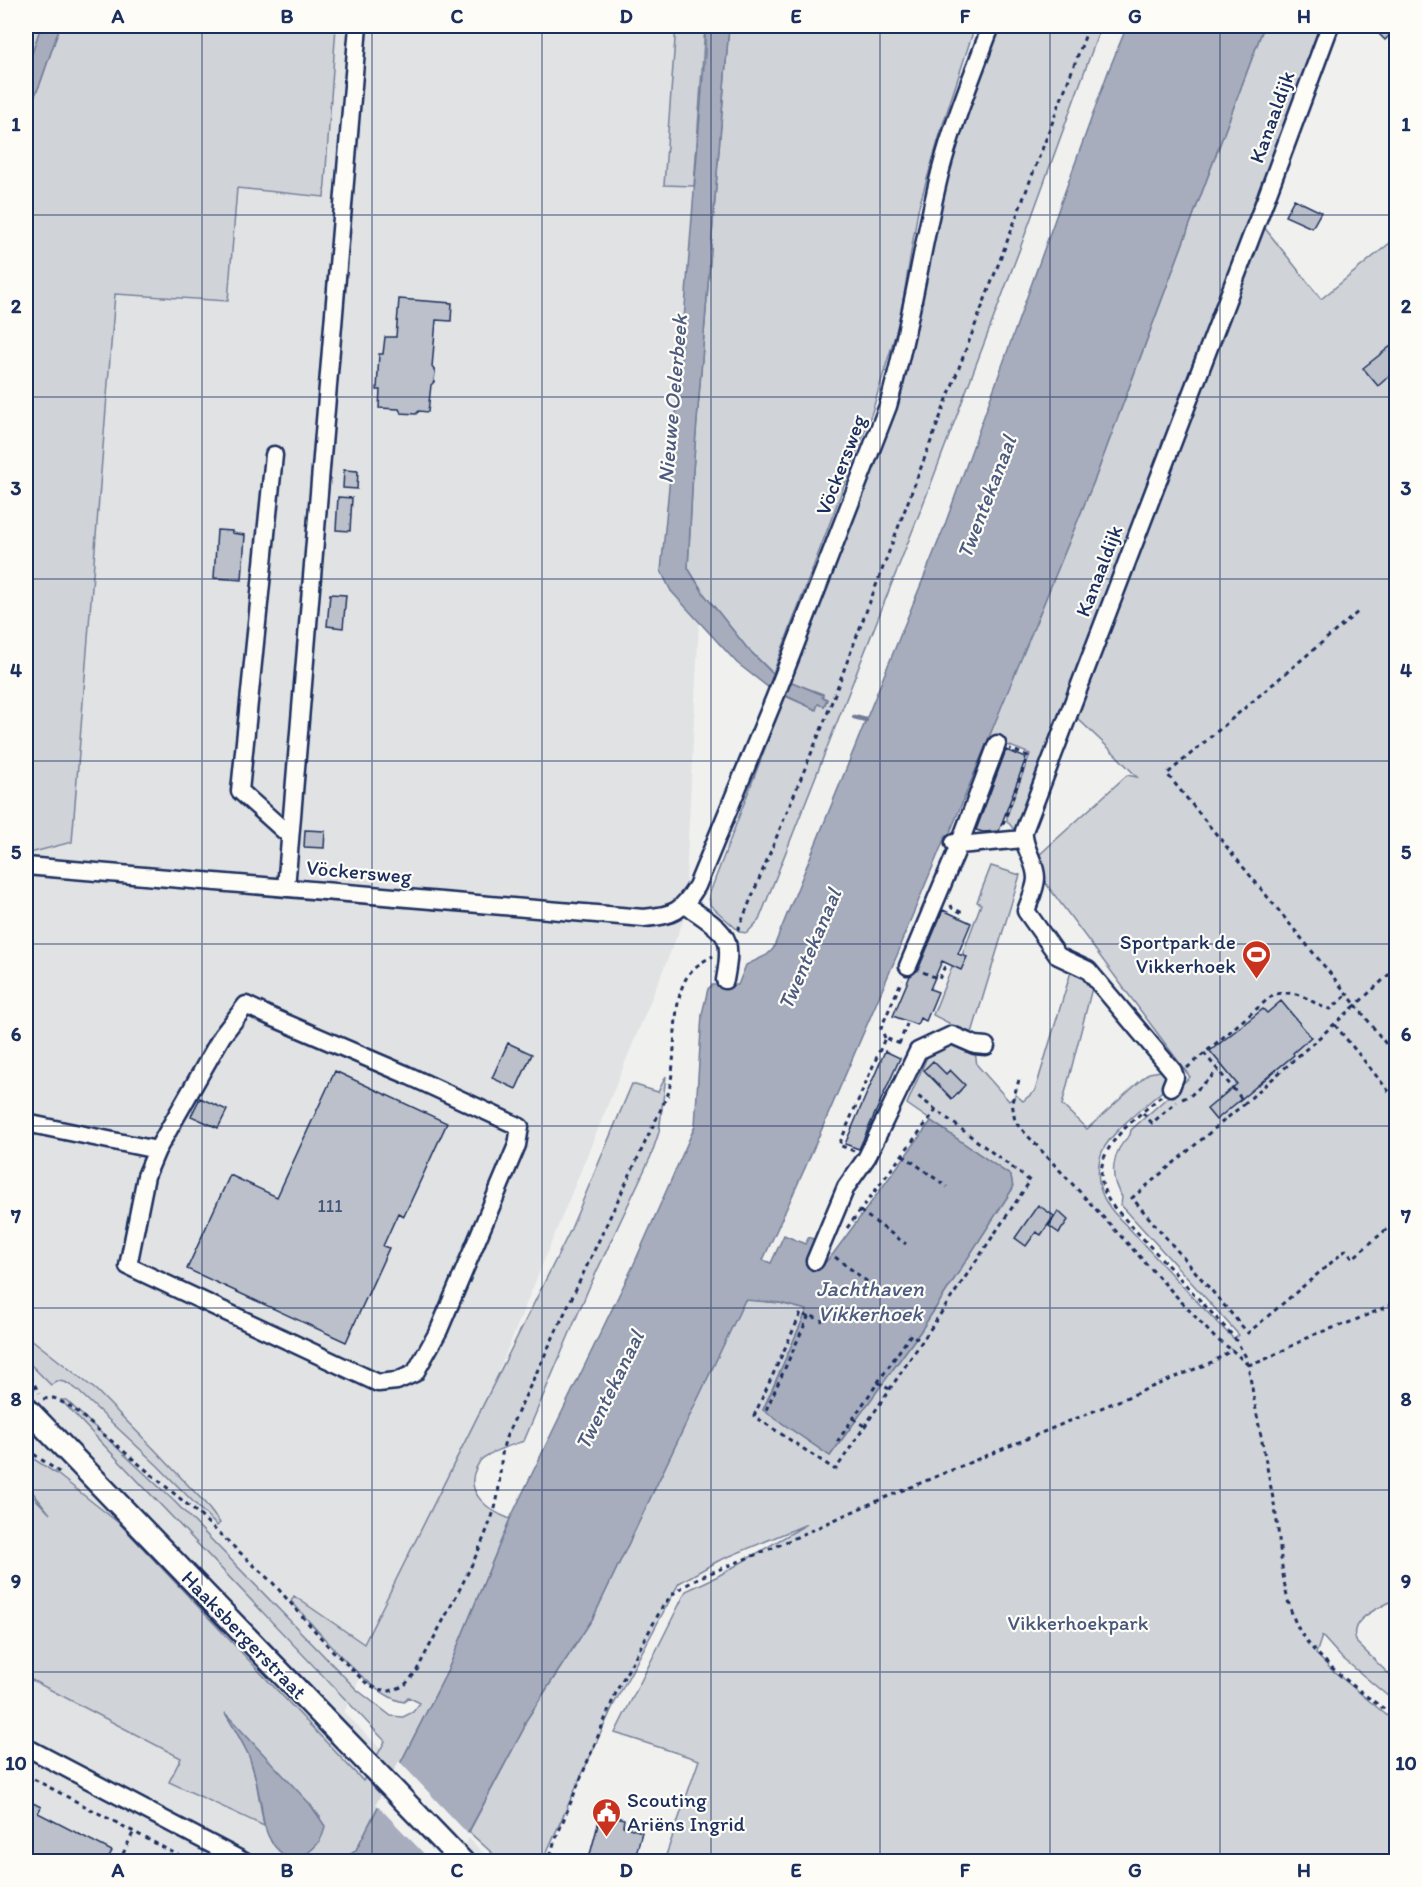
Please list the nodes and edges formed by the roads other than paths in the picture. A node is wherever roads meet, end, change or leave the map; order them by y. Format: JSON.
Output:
{"nodes":[{"id":1,"x":358,"y":26,"type":"edge"},
{"id":2,"x":991,"y":26,"type":"edge"},
{"id":3,"x":1330,"y":26,"type":"edge"},
{"id":4,"x":274,"y":455,"type":"dead end"},
{"id":5,"x":997,"y":744,"type":"road end"},
{"id":6,"x":290,"y":836,"type":"junction"},
{"id":7,"x":1023,"y":839,"type":"junction"},
{"id":8,"x":956,"y":844,"type":"junction"},
{"id":9,"x":26,"y":867,"type":"edge"},
{"id":10,"x":286,"y":888,"type":"junction"},
{"id":11,"x":685,"y":905,"type":"junction"},
{"id":12,"x":905,"y":972,"type":"road end"},
{"id":13,"x":725,"y":980,"type":"dead end"},
{"id":14,"x":986,"y":1046,"type":"dead end"},
{"id":15,"x":1172,"y":1079,"type":"road end"},
{"id":16,"x":26,"y":1123,"type":"edge"},
{"id":17,"x":157,"y":1150,"type":"junction"},
{"id":18,"x":812,"y":1254,"type":"road end"},
{"id":19,"x":34,"y":1403,"type":"edge"},
{"id":20,"x":26,"y":1747,"type":"edge"},
{"id":21,"x":472,"y":1859,"type":"edge"},
{"id":22,"x":245,"y":1862,"type":"edge"}],
"edges":[{"from":1,"to":6,"type":"street"},
{"from":2,"to":11,"type":"street","name":"Vöckersweg"},
{"from":3,"to":7,"type":"street","name":"Kanaaldijk"},
{"from":4,"to":6,"type":"street"},
{"from":5,"to":8,"type":"street"},
{"from":6,"to":10,"type":"street"},
{"from":7,"to":8,"type":"street"},
{"from":7,"to":15,"type":"street"},
{"from":8,"to":12,"type":"street"},
{"from":9,"to":10,"type":"street","name":"Vöckersweg"},
{"from":10,"to":11,"type":"street","name":"Vöckersweg"},
{"from":11,"to":13,"type":"street"},
{"from":14,"to":18,"type":"street"},
{"from":16,"to":17,"type":"street"},
{"from":17,"to":17,"type":"street"},
{"from":19,"to":21,"type":"main road","name":"Haaksbergerstraat"},
{"from":20,"to":22,"type":"street"}]}
